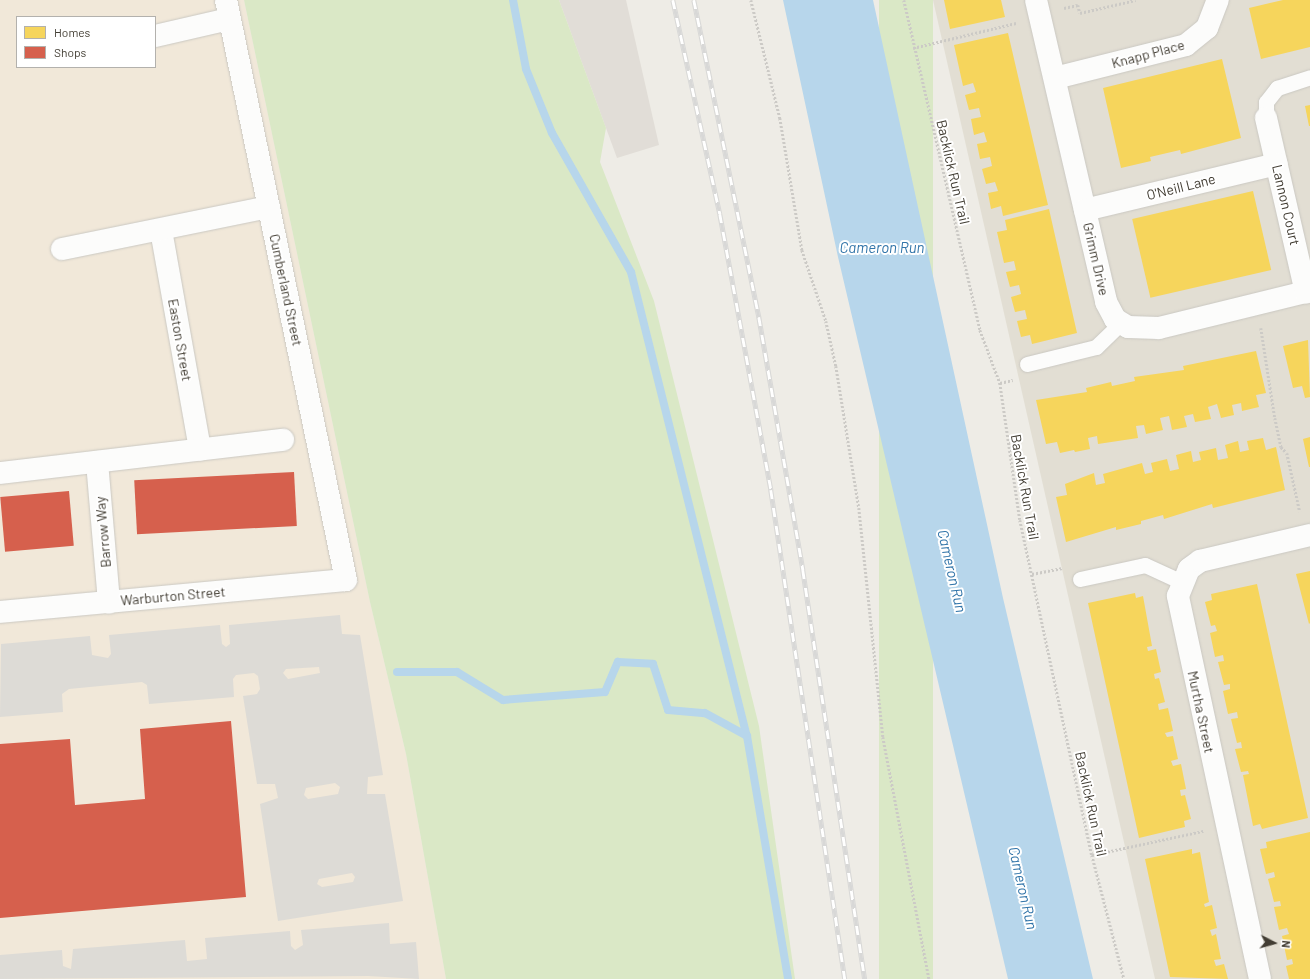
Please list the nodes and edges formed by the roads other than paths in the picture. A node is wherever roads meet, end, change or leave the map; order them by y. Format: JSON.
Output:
{"nodes":[{"id":1,"x":1218,"y":0,"type":"edge"},
{"id":2,"x":228,"y":10,"type":"edge"},
{"id":3,"x":1039,"y":10,"type":"edge"},
{"id":4,"x":156,"y":36,"type":"edge"},
{"id":5,"x":1310,"y":77,"type":"edge"},
{"id":6,"x":1055,"y":78,"type":"junction"},
{"id":7,"x":1266,"y":118,"type":"joint"},
{"id":8,"x":1277,"y":164,"type":"junction"},
{"id":9,"x":269,"y":207,"type":"junction"},
{"id":10,"x":1085,"y":210,"type":"junction"},
{"id":11,"x":161,"y":230,"type":"junction"},
{"id":12,"x":62,"y":250,"type":"dead end"},
{"id":13,"x":1308,"y":292,"type":"edge"},
{"id":14,"x":1121,"y":323,"type":"junction"},
{"id":15,"x":1027,"y":364,"type":"dead end"},
{"id":16,"x":283,"y":440,"type":"dead end"},
{"id":17,"x":200,"y":450,"type":"junction"},
{"id":18,"x":97,"y":462,"type":"junction"},
{"id":19,"x":1,"y":467,"type":"edge"},
{"id":20,"x":1308,"y":535,"type":"edge"},
{"id":21,"x":1080,"y":579,"type":"dead end"},
{"id":22,"x":346,"y":580,"type":"joint"},
{"id":23,"x":1182,"y":582,"type":"junction"},
{"id":24,"x":109,"y":602,"type":"junction"},
{"id":25,"x":0,"y":612,"type":"edge"},
{"id":26,"x":1260,"y":979,"type":"edge"}],
"edges":[{"from":1,"to":6,"type":"street","name":"Knapp Place"},
{"from":2,"to":4,"type":"street"},
{"from":2,"to":9,"type":"street","name":"Cumberland Street"},
{"from":3,"to":6,"type":"street","name":"Grimm Drive"},
{"from":5,"to":7,"type":"lane"},
{"from":6,"to":10,"type":"street","name":"Grimm Drive"},
{"from":7,"to":8,"type":"street","name":"Lannon Court"},
{"from":8,"to":10,"type":"street","name":"O'Neill Lane"},
{"from":8,"to":13,"type":"street","name":"Lannon Court"},
{"from":9,"to":11,"type":"street"},
{"from":9,"to":22,"type":"street","name":"Cumberland Street"},
{"from":10,"to":14,"type":"street","name":"Grimm Drive"},
{"from":11,"to":12,"type":"street"},
{"from":11,"to":17,"type":"street","name":"Easton Street"},
{"from":13,"to":14,"type":"street"},
{"from":14,"to":15,"type":"lane"},
{"from":16,"to":17,"type":"street"},
{"from":17,"to":18,"type":"street"},
{"from":18,"to":19,"type":"street"},
{"from":18,"to":24,"type":"street","name":"Barrow Way"},
{"from":20,"to":23,"type":"street"},
{"from":21,"to":23,"type":"lane"},
{"from":22,"to":24,"type":"street","name":"Warburton Street"},
{"from":23,"to":26,"type":"street","name":"Murtha Street"},
{"from":24,"to":25,"type":"street","name":"Warburton Street"}]}
